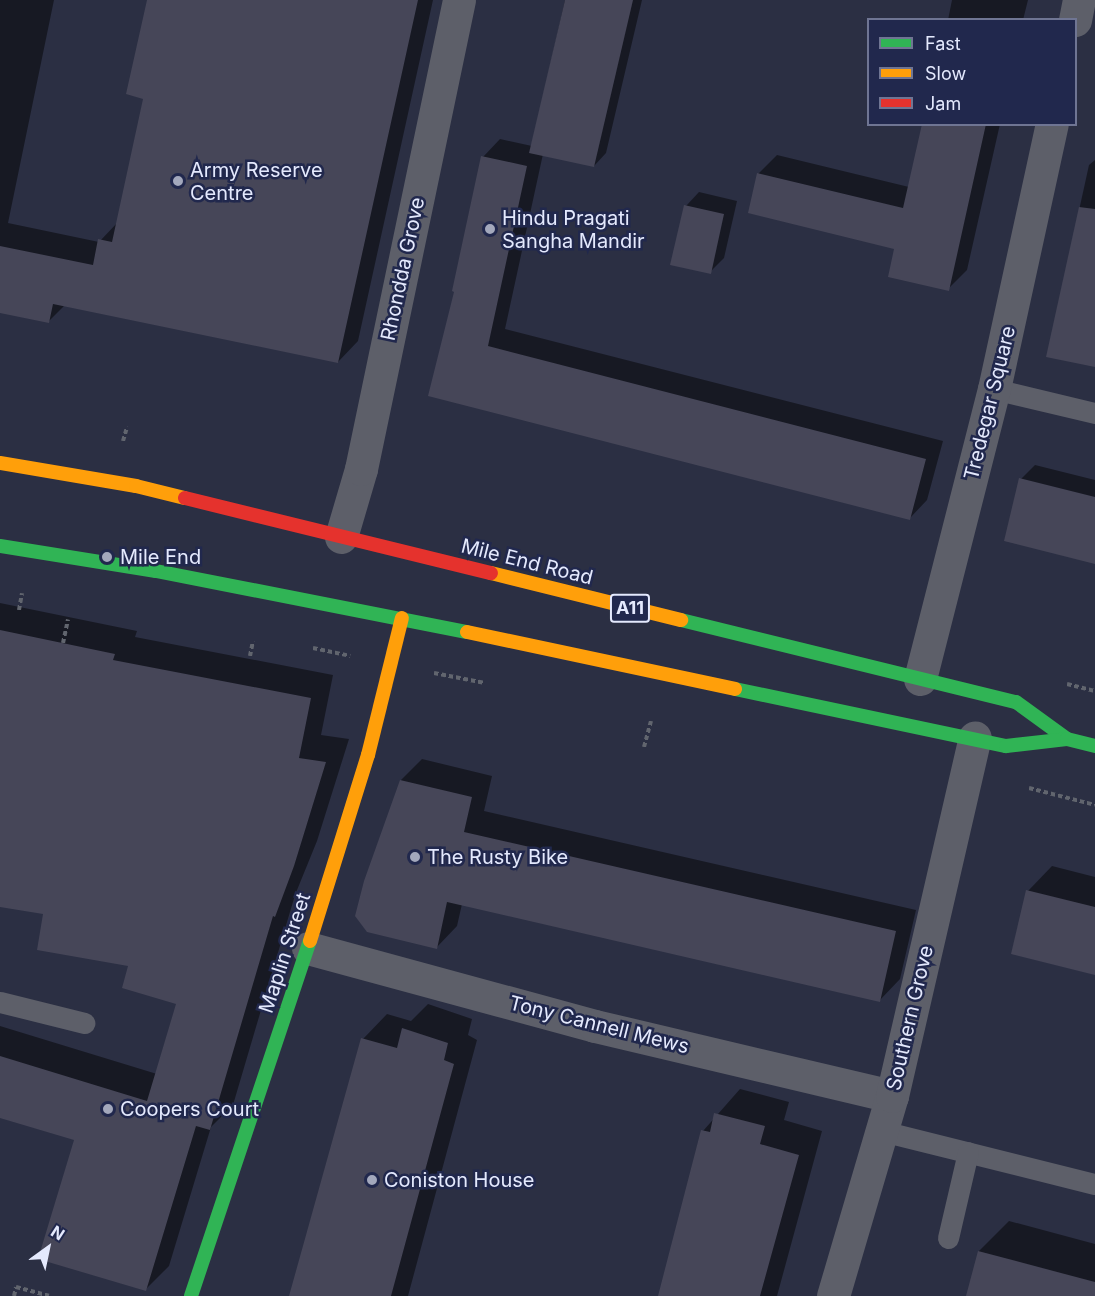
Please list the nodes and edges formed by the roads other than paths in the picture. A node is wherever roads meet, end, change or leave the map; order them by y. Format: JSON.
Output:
{"nodes":[{"id":1,"x":459,"y":0,"type":"edge"},
{"id":2,"x":1079,"y":0,"type":"edge"},
{"id":3,"x":1075,"y":18,"type":"edge"},
{"id":4,"x":1052,"y":126,"type":"edge"},
{"id":5,"x":994,"y":389,"type":"junction"},
{"id":6,"x":1095,"y":413,"type":"edge"},
{"id":7,"x":0,"y":463,"type":"edge"},
{"id":8,"x":341,"y":537,"type":"junction"},
{"id":9,"x":0,"y":546,"type":"edge"},
{"id":10,"x":402,"y":618,"type":"junction"},
{"id":11,"x":920,"y":679,"type":"junction"},
{"id":12,"x":975,"y":737,"type":"junction"},
{"id":13,"x":1067,"y":739,"type":"junction"},
{"id":14,"x":1095,"y":746,"type":"edge"},
{"id":15,"x":308,"y":948,"type":"junction"},
{"id":16,"x":0,"y":1002,"type":"edge"},
{"id":17,"x":84,"y":1023,"type":"dead end"},
{"id":18,"x":892,"y":1096,"type":"junction"},
{"id":19,"x":882,"y":1131,"type":"junction"},
{"id":20,"x":968,"y":1152,"type":"junction"},
{"id":21,"x":1095,"y":1184,"type":"edge"},
{"id":22,"x":948,"y":1238,"type":"dead end"},
{"id":23,"x":191,"y":1296,"type":"edge"},
{"id":24,"x":833,"y":1296,"type":"edge"}],
"edges":[{"from":1,"to":8,"type":"street","name":"Rhondda Grove"},
{"from":2,"to":3,"type":"street"},
{"from":4,"to":5,"type":"street","name":"Tredegar Square"},
{"from":5,"to":6,"type":"lane"},
{"from":5,"to":11,"type":"street","name":"Tredegar Square"},
{"from":7,"to":8,"type":"main road","name":"Mile End Road","number":"A11"},
{"from":8,"to":11,"type":"main road","name":"Mile End Road","number":"A11"},
{"from":9,"to":10,"type":"main road","name":"Mile End Road","number":"A11"},
{"from":10,"to":12,"type":"main road","name":"Mile End Road","number":"A11"},
{"from":10,"to":15,"type":"main road","name":"Maplin Street"},
{"from":11,"to":13,"type":"main road","name":"Mile End Road","number":"A11"},
{"from":12,"to":13,"type":"main road","name":"Mile End Road","number":"A11"},
{"from":12,"to":18,"type":"street","name":"Southern Grove"},
{"from":13,"to":14,"type":"main road","name":"Mile End Road","number":"A11"},
{"from":15,"to":18,"type":"street","name":"Tony Cannell Mews"},
{"from":15,"to":23,"type":"main road","name":"Maplin Street"},
{"from":16,"to":17,"type":"lane"},
{"from":18,"to":19,"type":"street","name":"Southern Grove"},
{"from":19,"to":20,"type":"lane"},
{"from":19,"to":24,"type":"street","name":"Southern Grove"},
{"from":20,"to":21,"type":"lane"},
{"from":20,"to":22,"type":"lane"}]}
